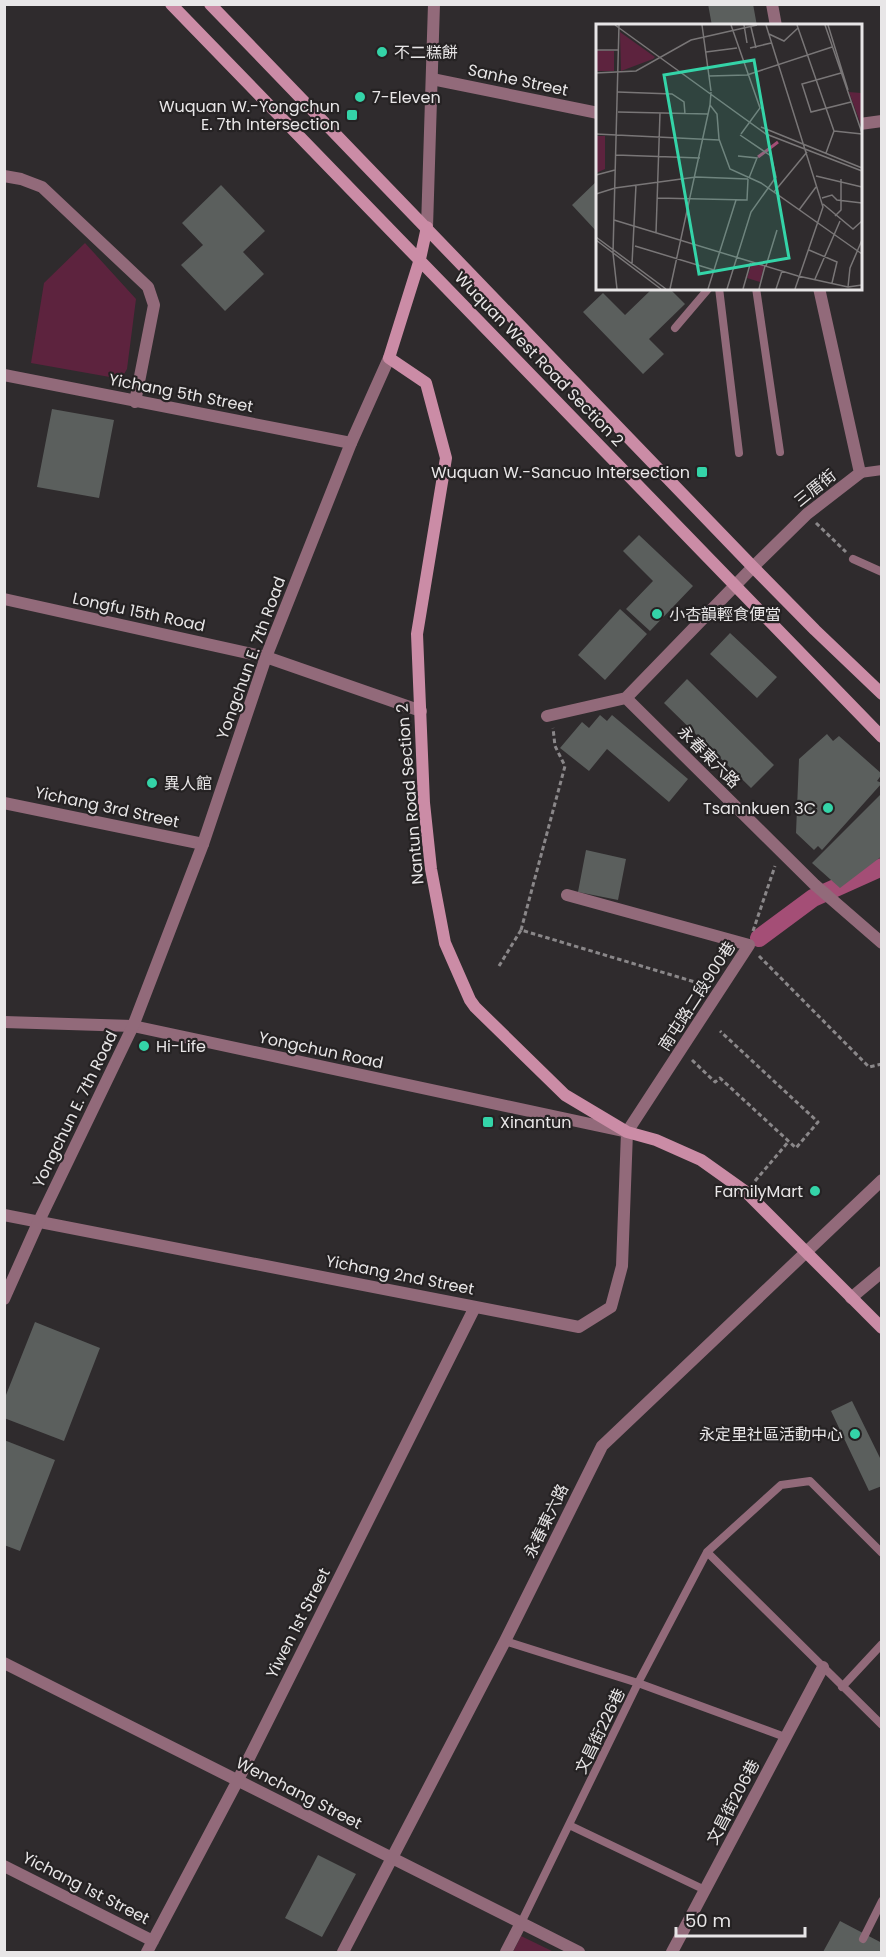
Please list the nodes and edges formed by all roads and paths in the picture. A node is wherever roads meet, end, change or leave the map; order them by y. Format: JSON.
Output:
{"nodes":[{"id":1,"x":171,"y":4,"type":"edge"},
{"id":2,"x":210,"y":4,"type":"edge"},
{"id":3,"x":434,"y":4,"type":"edge"},
{"id":4,"x":772,"y":4,"type":"edge"},
{"id":5,"x":776,"y":24,"type":"edge"},
{"id":6,"x":432,"y":79,"type":"junction"},
{"id":7,"x":596,"y":113,"type":"edge"},
{"id":8,"x":882,"y":121,"type":"edge"},
{"id":9,"x":862,"y":124,"type":"edge"},
{"id":10,"x":4,"y":176,"type":"edge"},
{"id":11,"x":427,"y":227,"type":"junction"},
{"id":12,"x":420,"y":259,"type":"junction"},
{"id":13,"x":707,"y":290,"type":"edge"},
{"id":14,"x":719,"y":290,"type":"edge"},
{"id":15,"x":756,"y":290,"type":"edge"},
{"id":16,"x":819,"y":290,"type":"edge"},
{"id":17,"x":675,"y":328,"type":"dead end"},
{"id":18,"x":389,"y":358,"type":"junction"},
{"id":19,"x":4,"y":375,"type":"edge"},
{"id":20,"x":135,"y":402,"type":"junction"},
{"id":21,"x":351,"y":443,"type":"junction"},
{"id":22,"x":780,"y":452,"type":"dead end"},
{"id":23,"x":739,"y":453,"type":"dead end"},
{"id":24,"x":882,"y":470,"type":"edge"},
{"id":25,"x":860,"y":473,"type":"junction"},
{"id":26,"x":853,"y":559,"type":"dead end"},
{"id":27,"x":753,"y":567,"type":"junction"},
{"id":28,"x":882,"y":572,"type":"edge"},
{"id":29,"x":734,"y":586,"type":"junction"},
{"id":30,"x":4,"y":599,"type":"edge"},
{"id":31,"x":266,"y":657,"type":"junction"},
{"id":32,"x":882,"y":694,"type":"edge"},
{"id":33,"x":626,"y":698,"type":"junction"},
{"id":34,"x":421,"y":711,"type":"junction"},
{"id":35,"x":549,"y":715,"type":"joint"},
{"id":36,"x":882,"y":737,"type":"edge"},
{"id":37,"x":4,"y":803,"type":"edge"},
{"id":38,"x":202,"y":844,"type":"junction"},
{"id":39,"x":780,"y":850,"type":"junction"},
{"id":40,"x":567,"y":895,"type":"dead end"},
{"id":41,"x":521,"y":930,"type":"junction"},
{"id":42,"x":882,"y":943,"type":"edge"},
{"id":43,"x":749,"y":945,"type":"junction"},
{"id":44,"x":758,"y":954,"type":"dead end"},
{"id":45,"x":499,"y":966,"type":"dead end"},
{"id":46,"x":705,"y":985,"type":"dead end"},
{"id":47,"x":4,"y":1022,"type":"edge"},
{"id":48,"x":133,"y":1026,"type":"junction"},
{"id":49,"x":720,"y":1031,"type":"dead end"},
{"id":50,"x":692,"y":1060,"type":"dead end"},
{"id":51,"x":882,"y":1064,"type":"edge"},
{"id":52,"x":627,"y":1132,"type":"junction"},
{"id":53,"x":789,"y":1141,"type":"junction"},
{"id":54,"x":882,"y":1180,"type":"edge"},
{"id":55,"x":746,"y":1192,"type":"junction"},
{"id":56,"x":4,"y":1215,"type":"edge"},
{"id":57,"x":38,"y":1222,"type":"junction"},
{"id":58,"x":806,"y":1253,"type":"junction"},
{"id":59,"x":882,"y":1272,"type":"edge"},
{"id":60,"x":851,"y":1298,"type":"junction"},
{"id":61,"x":4,"y":1299,"type":"edge"},
{"id":62,"x":475,"y":1307,"type":"junction"},
{"id":63,"x":882,"y":1328,"type":"edge"},
{"id":64,"x":707,"y":1552,"type":"junction"},
{"id":65,"x":882,"y":1553,"type":"edge"},
{"id":66,"x":505,"y":1641,"type":"junction"},
{"id":67,"x":882,"y":1644,"type":"edge"},
{"id":68,"x":4,"y":1663,"type":"edge"},
{"id":69,"x":822,"y":1667,"type":"junction"},
{"id":70,"x":638,"y":1683,"type":"junction"},
{"id":71,"x":842,"y":1687,"type":"junction"},
{"id":72,"x":882,"y":1725,"type":"edge"},
{"id":73,"x":785,"y":1737,"type":"junction"},
{"id":74,"x":237,"y":1780,"type":"junction"},
{"id":75,"x":569,"y":1824,"type":"junction"},
{"id":76,"x":392,"y":1858,"type":"junction"},
{"id":77,"x":4,"y":1866,"type":"edge"},
{"id":78,"x":705,"y":1890,"type":"junction"},
{"id":79,"x":882,"y":1901,"type":"edge"},
{"id":80,"x":521,"y":1923,"type":"junction"},
{"id":81,"x":862,"y":1939,"type":"dead end"},
{"id":82,"x":153,"y":1941,"type":"junction"},
{"id":83,"x":147,"y":1953,"type":"edge"},
{"id":84,"x":343,"y":1953,"type":"edge"},
{"id":85,"x":506,"y":1953,"type":"edge"},
{"id":86,"x":579,"y":1953,"type":"edge"},
{"id":87,"x":672,"y":1953,"type":"edge"}],
"edges":[{"from":1,"to":12,"type":"main road","name":"Wuquan West Road Section 2"},
{"from":2,"to":11,"type":"main road","name":"Wuquan West Road Section 2"},
{"from":3,"to":6,"type":"street","name":"Yongchun E. 7th Road"},
{"from":4,"to":5,"type":"street"},
{"from":6,"to":7,"type":"street","name":"Sanhe Street"},
{"from":6,"to":11,"type":"street","name":"Yongchun E. 7th Road"},
{"from":8,"to":9,"type":"street"},
{"from":10,"to":20,"type":"street"},
{"from":11,"to":12,"type":"main road","name":"Yongchun E. 7th Road"},
{"from":11,"to":27,"type":"main road","name":"Wuquan West Road Section 2"},
{"from":12,"to":18,"type":"main road","name":"Yongchun E. 7th Road"},
{"from":12,"to":29,"type":"main road","name":"Wuquan West Road Section 2"},
{"from":13,"to":17,"type":"lane"},
{"from":14,"to":23,"type":"lane"},
{"from":15,"to":22,"type":"lane"},
{"from":16,"to":25,"type":"street","name":"三厝街"},
{"from":18,"to":21,"type":"street","name":"Yongchun E. 7th Road"},
{"from":18,"to":34,"type":"main road","name":"Nantun Road Section 2"},
{"from":19,"to":20,"type":"street","name":"Yichang 5th Street"},
{"from":20,"to":21,"type":"street","name":"Yichang 5th Street"},
{"from":21,"to":31,"type":"street","name":"Yongchun E. 7th Road"},
{"from":24,"to":25,"type":"street"},
{"from":25,"to":27,"type":"street","name":"三厝街"},
{"from":26,"to":28,"type":"lane"},
{"from":27,"to":29,"type":"street","name":"三厝街"},
{"from":27,"to":32,"type":"main road","name":"Wuquan West Road Section 2"},
{"from":29,"to":33,"type":"street","name":"三厝街"},
{"from":29,"to":36,"type":"main road","name":"Wuquan West Road Section 2"},
{"from":30,"to":31,"type":"street","name":"Longfu 15th Road"},
{"from":31,"to":34,"type":"street","name":"Longfu 15th Road"},
{"from":31,"to":38,"type":"street","name":"Yongchun E. 7th Road"},
{"from":33,"to":35,"type":"street"},
{"from":33,"to":39,"type":"street","name":"永春東六路"},
{"from":34,"to":52,"type":"main road","name":"Nantun Road Section 2"},
{"from":35,"to":41,"type":"path"},
{"from":37,"to":38,"type":"street","name":"Yichang 3rd Street"},
{"from":38,"to":48,"type":"street","name":"Yongchun E. 7th Road"},
{"from":39,"to":42,"type":"street","name":"永春東六路"},
{"from":39,"to":43,"type":"path"},
{"from":40,"to":43,"type":"street","name":"南屯路二段900巷"},
{"from":41,"to":45,"type":"path"},
{"from":41,"to":46,"type":"path"},
{"from":43,"to":52,"type":"street","name":"南屯路二段900巷"},
{"from":44,"to":51,"type":"path"},
{"from":47,"to":48,"type":"street","name":"Yongchun Road"},
{"from":48,"to":52,"type":"street","name":"Yongchun Road"},
{"from":48,"to":57,"type":"street","name":"Yongchun E. 7th Road"},
{"from":49,"to":53,"type":"path"},
{"from":50,"to":53,"type":"path"},
{"from":52,"to":55,"type":"main road","name":"Nantun Road Section 2"},
{"from":52,"to":62,"type":"street","name":"Yichang 2nd Street"},
{"from":53,"to":55,"type":"path"},
{"from":54,"to":58,"type":"street","name":"永春東六路"},
{"from":55,"to":58,"type":"main road","name":"Nantun Road Section 2"},
{"from":56,"to":57,"type":"street","name":"Yichang 2nd Street"},
{"from":57,"to":61,"type":"street","name":"Yongchun E. 7th Road"},
{"from":57,"to":62,"type":"street","name":"Yichang 2nd Street"},
{"from":58,"to":60,"type":"main road","name":"Nantun Road Section 2"},
{"from":58,"to":66,"type":"street","name":"永春東六路"},
{"from":59,"to":60,"type":"street"},
{"from":60,"to":63,"type":"main road","name":"Nantun Road Section 2"},
{"from":62,"to":74,"type":"street","name":"Yiwen 1st Street"},
{"from":64,"to":65,"type":"lane"},
{"from":64,"to":69,"type":"lane"},
{"from":64,"to":70,"type":"lane","name":"文昌街226巷"},
{"from":66,"to":70,"type":"lane"},
{"from":66,"to":76,"type":"street","name":"永春東六路"},
{"from":67,"to":71,"type":"lane"},
{"from":68,"to":74,"type":"street","name":"Wenchang Street"},
{"from":69,"to":71,"type":"lane"},
{"from":69,"to":73,"type":"street","name":"文昌街206巷"},
{"from":70,"to":73,"type":"lane"},
{"from":70,"to":75,"type":"lane","name":"文昌街226巷"},
{"from":71,"to":72,"type":"lane"},
{"from":73,"to":78,"type":"street","name":"文昌街206巷"},
{"from":74,"to":76,"type":"street","name":"Wenchang Street"},
{"from":74,"to":82,"type":"street","name":"Yiwen 1st Street"},
{"from":75,"to":78,"type":"lane"},
{"from":75,"to":80,"type":"lane","name":"文昌街226巷"},
{"from":76,"to":80,"type":"street","name":"Wenchang Street"},
{"from":76,"to":84,"type":"street","name":"永春東六路"},
{"from":77,"to":82,"type":"street","name":"Yichang 1st Street"},
{"from":78,"to":87,"type":"street","name":"文昌街206巷"},
{"from":79,"to":81,"type":"lane"},
{"from":80,"to":85,"type":"street"},
{"from":80,"to":86,"type":"street","name":"Wenchang Street"},
{"from":82,"to":83,"type":"street","name":"Yiwen 1st Street"}]}
